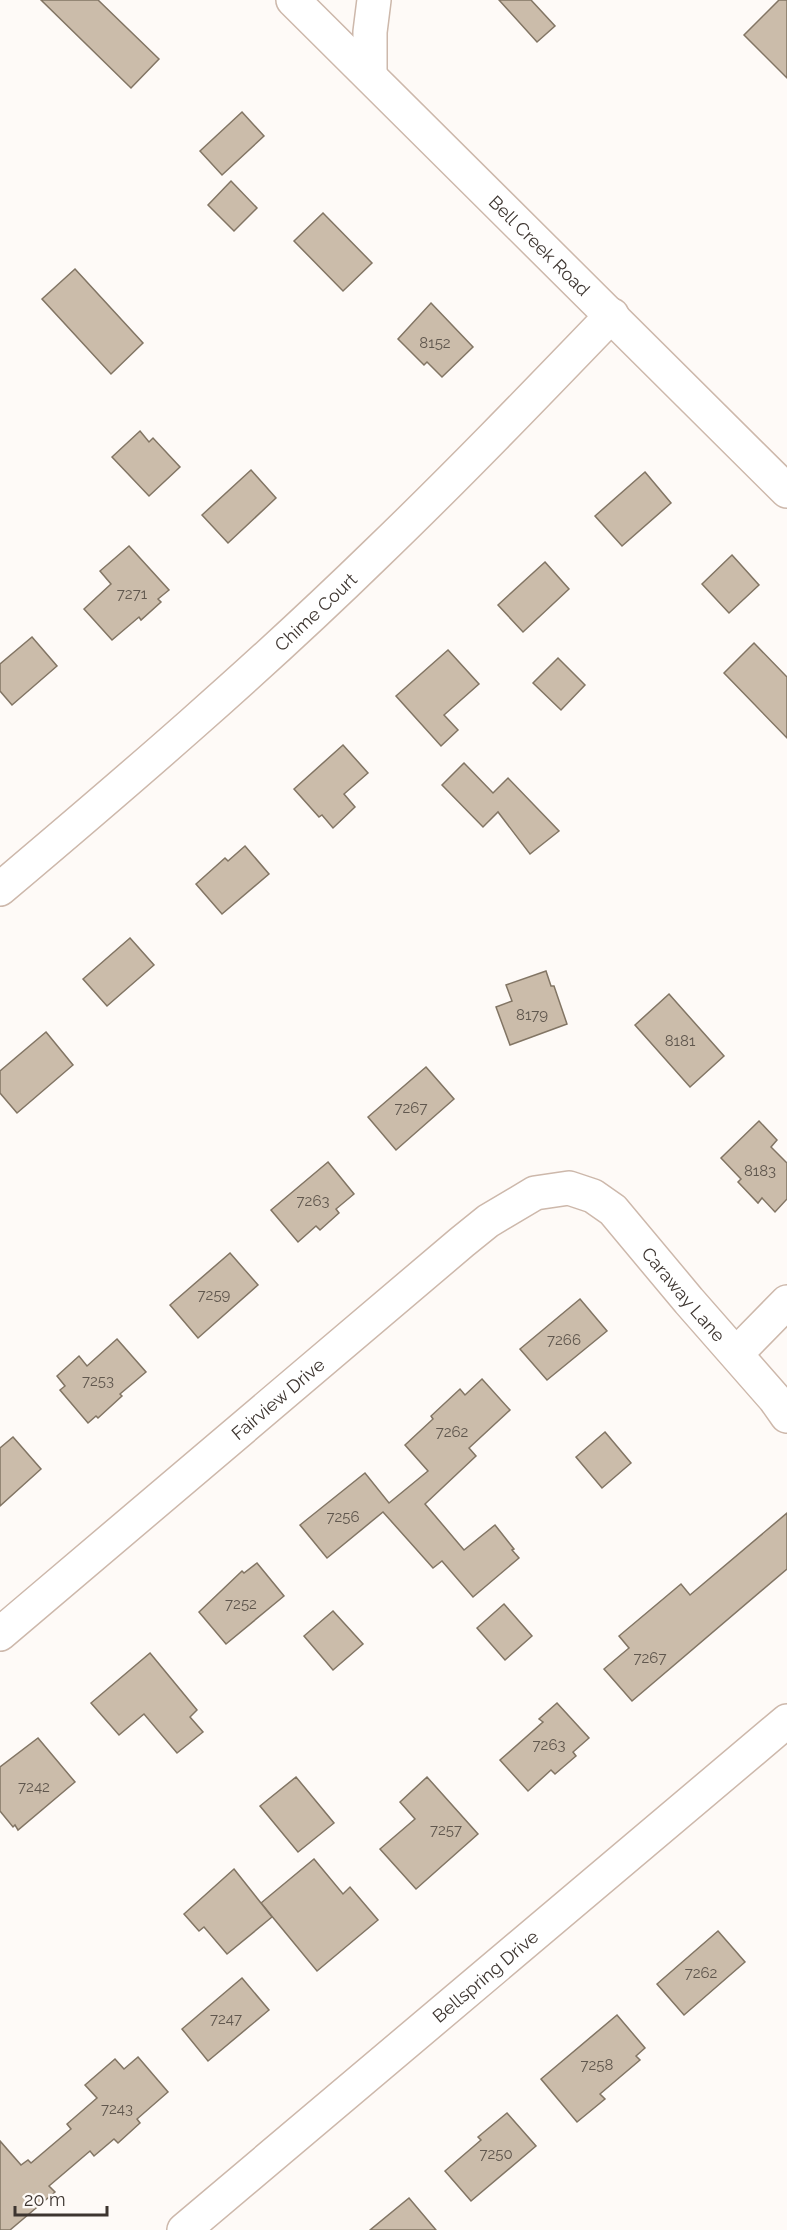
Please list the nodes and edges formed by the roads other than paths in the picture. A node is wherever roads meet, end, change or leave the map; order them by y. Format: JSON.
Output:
{"nodes":[{"id":1,"x":293,"y":0,"type":"edge"},
{"id":2,"x":374,"y":0,"type":"edge"},
{"id":3,"x":370,"y":76,"type":"junction"},
{"id":4,"x":612,"y":315,"type":"junction"},
{"id":5,"x":787,"y":491,"type":"edge"},
{"id":6,"x":0,"y":889,"type":"edge"},
{"id":7,"x":569,"y":1188,"type":"joint"},
{"id":8,"x":787,"y":1302,"type":"edge"},
{"id":9,"x":735,"y":1354,"type":"junction"},
{"id":10,"x":783,"y":1400,"type":"edge"},
{"id":11,"x":0,"y":1634,"type":"edge"},
{"id":12,"x":787,"y":1721,"type":"edge"},
{"id":13,"x":184,"y":2230,"type":"edge"}],
"edges":[{"from":1,"to":3,"type":"street","name":"Bell Creek Road"},
{"from":2,"to":3,"type":"street"},
{"from":3,"to":4,"type":"street","name":"Bell Creek Road"},
{"from":4,"to":5,"type":"street","name":"Bell Creek Road"},
{"from":4,"to":6,"type":"street","name":"Chime Court"},
{"from":7,"to":9,"type":"street","name":"Caraway Lane"},
{"from":7,"to":11,"type":"street","name":"Fairview Drive"},
{"from":8,"to":9,"type":"street"},
{"from":9,"to":10,"type":"street","name":"Caraway Lane"},
{"from":12,"to":13,"type":"street","name":"Bellspring Drive"}]}
